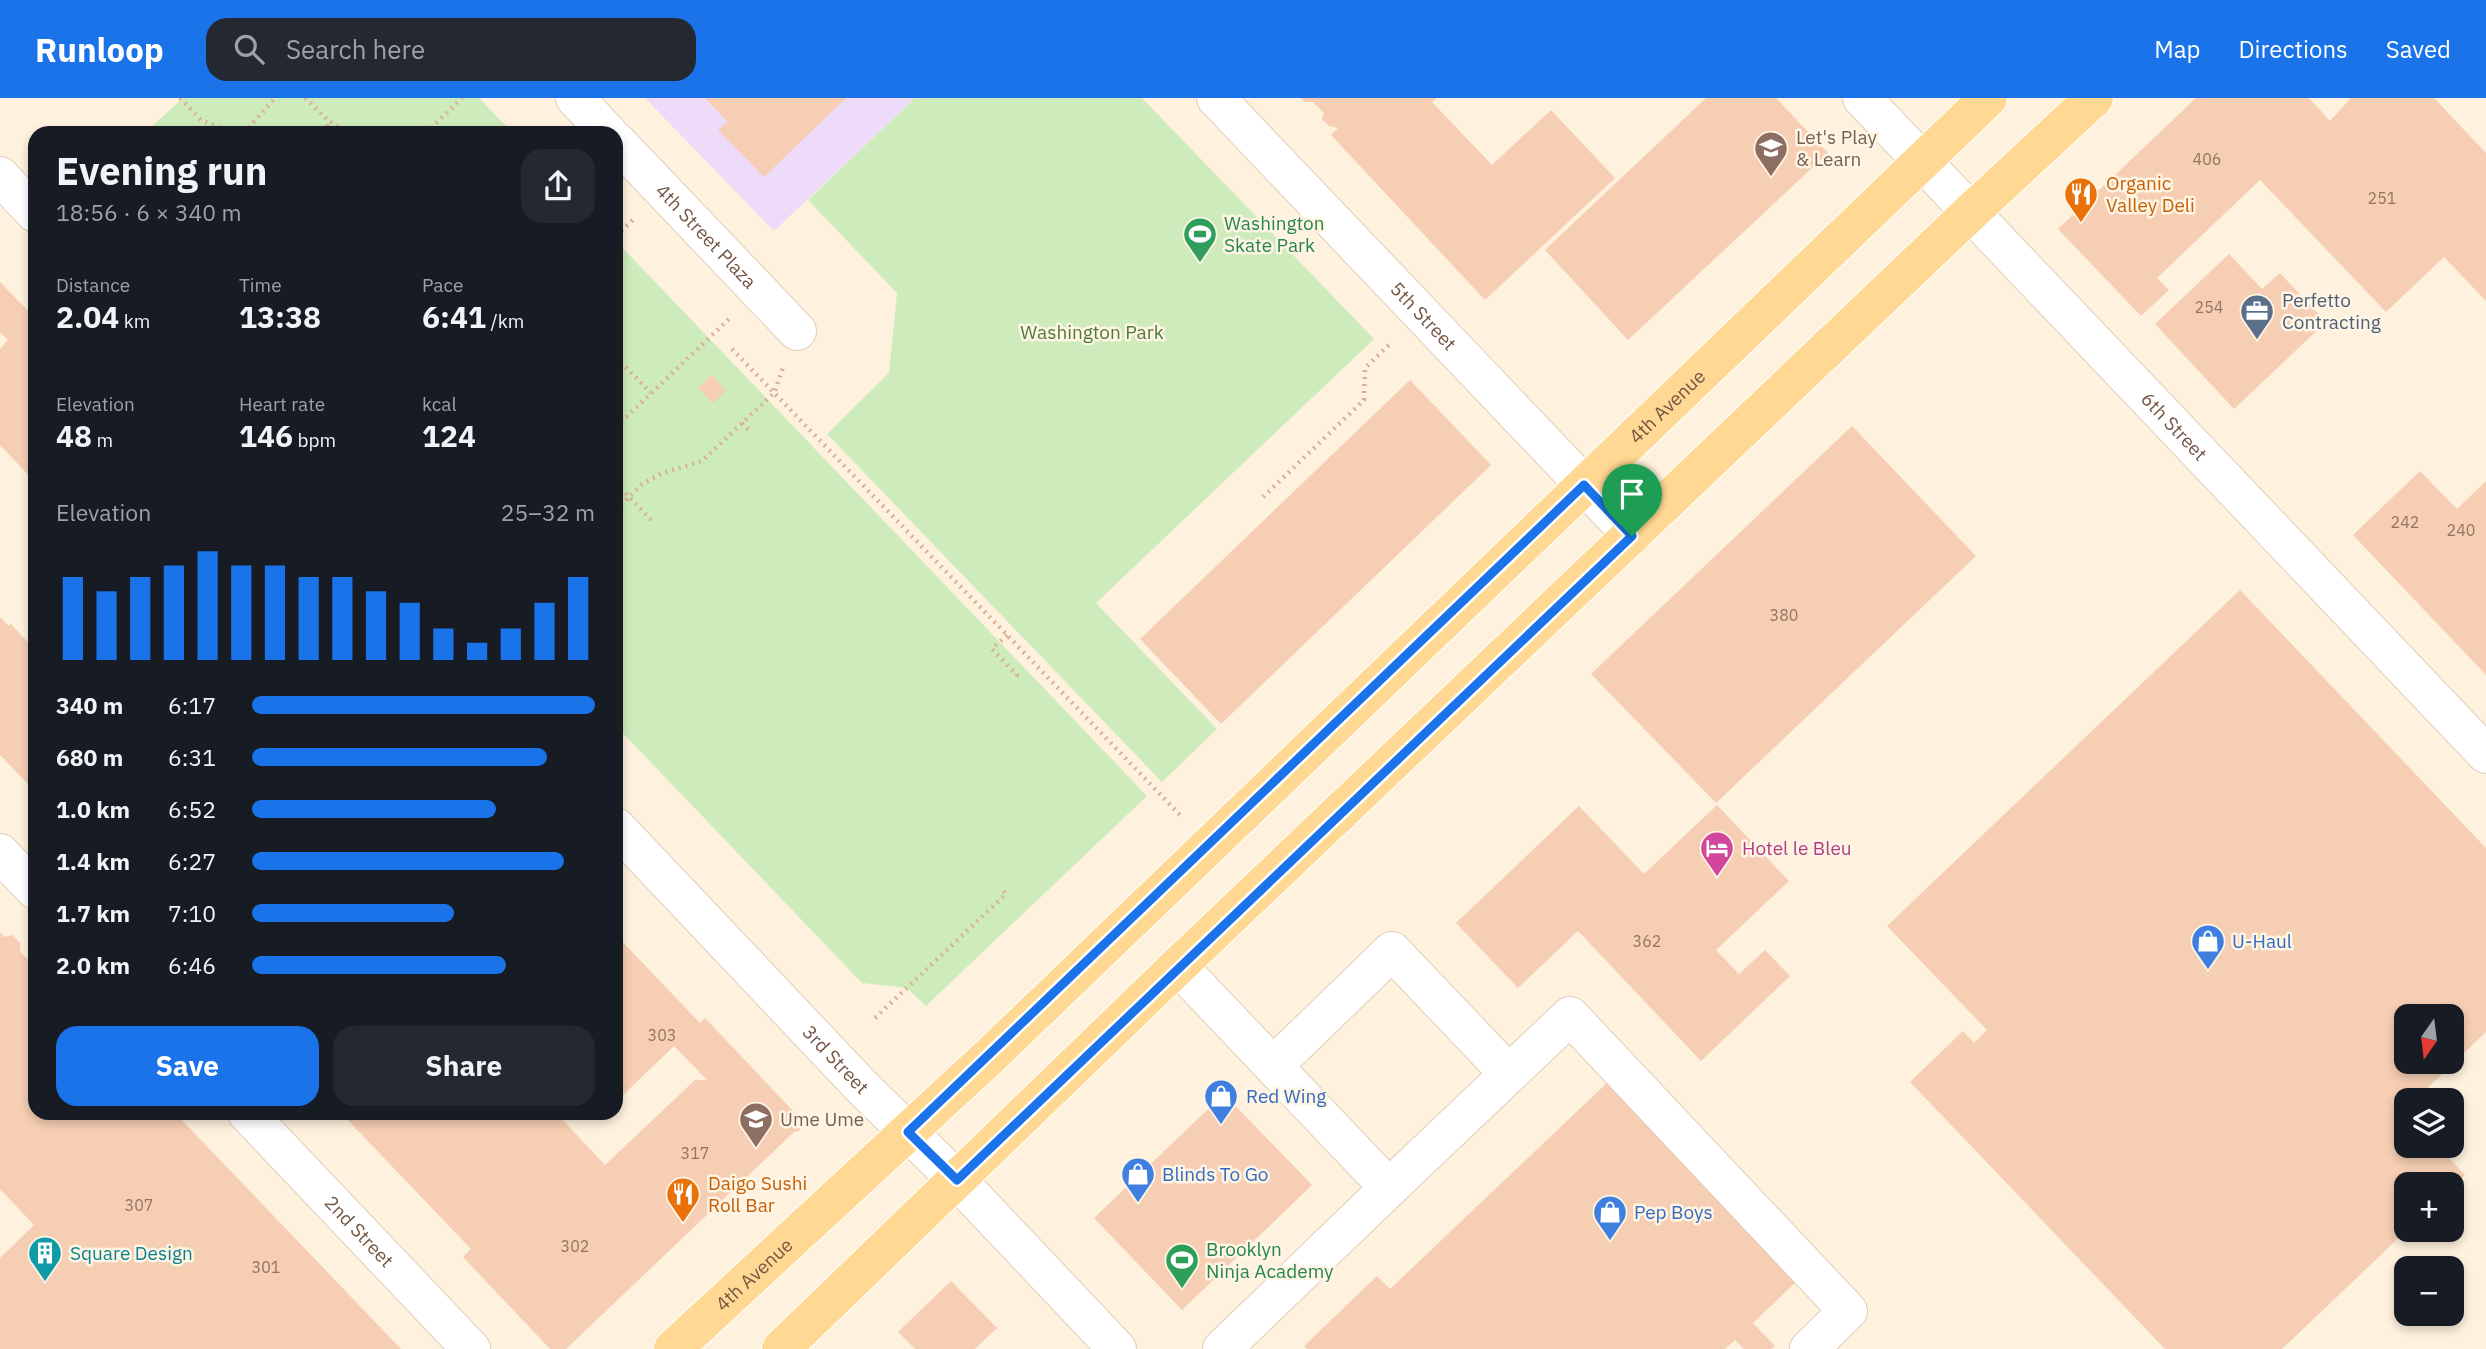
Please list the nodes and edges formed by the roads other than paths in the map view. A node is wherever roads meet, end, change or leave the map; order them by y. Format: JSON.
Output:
{"nodes":[{"id":1,"x":575,"y":98,"type":"edge"},
{"id":2,"x":1216,"y":98,"type":"edge"},
{"id":3,"x":1862,"y":98,"type":"edge"},
{"id":4,"x":1988,"y":98,"type":"edge"},
{"id":5,"x":2094,"y":98,"type":"edge"},
{"id":6,"x":601,"y":126,"type":"edge"},
{"id":7,"x":623,"y":148,"type":"edge"},
{"id":8,"x":1922,"y":161,"type":"junction"},
{"id":9,"x":0,"y":176,"type":"edge"},
{"id":10,"x":28,"y":206,"type":"edge"},
{"id":11,"x":1970,"y":212,"type":"junction"},
{"id":12,"x":797,"y":331,"type":"road end"},
{"id":13,"x":1584,"y":485,"type":"junction"},
{"id":14,"x":1632,"y":536,"type":"junction"},
{"id":15,"x":2486,"y":754,"type":"edge"},
{"id":16,"x":623,"y":834,"type":"edge"},
{"id":17,"x":0,"y":853,"type":"edge"},
{"id":18,"x":28,"y":883,"type":"edge"},
{"id":19,"x":1178,"y":966,"type":"junction"},
{"id":20,"x":1273,"y":1066,"type":"junction"},
{"id":21,"x":1509,"y":1074,"type":"junction"},
{"id":22,"x":254,"y":1120,"type":"edge"},
{"id":23,"x":908,"y":1132,"type":"junction"},
{"id":24,"x":957,"y":1180,"type":"junction"},
{"id":25,"x":1389,"y":1188,"type":"junction"},
{"id":26,"x":471,"y":1349,"type":"edge"},
{"id":27,"x":673,"y":1349,"type":"edge"},
{"id":28,"x":781,"y":1349,"type":"edge"},
{"id":29,"x":1117,"y":1349,"type":"edge"},
{"id":30,"x":1222,"y":1349,"type":"edge"},
{"id":31,"x":1809,"y":1349,"type":"edge"}],
"edges":[{"from":1,"to":6,"type":"street"},
{"from":2,"to":13,"type":"street","name":"5th Street"},
{"from":3,"to":8,"type":"street","name":"6th Street"},
{"from":4,"to":8,"type":"main road","name":"4th Avenue"},
{"from":5,"to":11,"type":"main road"},
{"from":7,"to":12,"type":"street","name":"4th Street Plaza"},
{"from":8,"to":11,"type":"street","name":"6th Street"},
{"from":8,"to":13,"type":"main road","name":"4th Avenue"},
{"from":9,"to":10,"type":"street"},
{"from":11,"to":14,"type":"main road"},
{"from":11,"to":15,"type":"street","name":"6th Street"},
{"from":13,"to":14,"type":"street","name":"5th Street"},
{"from":13,"to":23,"type":"main road","name":"4th Avenue"},
{"from":14,"to":19,"type":"main road"},
{"from":16,"to":23,"type":"street","name":"3rd Street"},
{"from":17,"to":18,"type":"street"},
{"from":19,"to":20,"type":"street"},
{"from":19,"to":24,"type":"main road"},
{"from":20,"to":21,"type":"street"},
{"from":20,"to":25,"type":"street"},
{"from":21,"to":25,"type":"street"},
{"from":21,"to":31,"type":"street"},
{"from":22,"to":26,"type":"street","name":"2nd Street"},
{"from":23,"to":24,"type":"street","name":"3rd Street"},
{"from":23,"to":27,"type":"main road","name":"4th Avenue"},
{"from":24,"to":28,"type":"main road"},
{"from":24,"to":29,"type":"street","name":"3rd Street"},
{"from":25,"to":30,"type":"street"}]}
